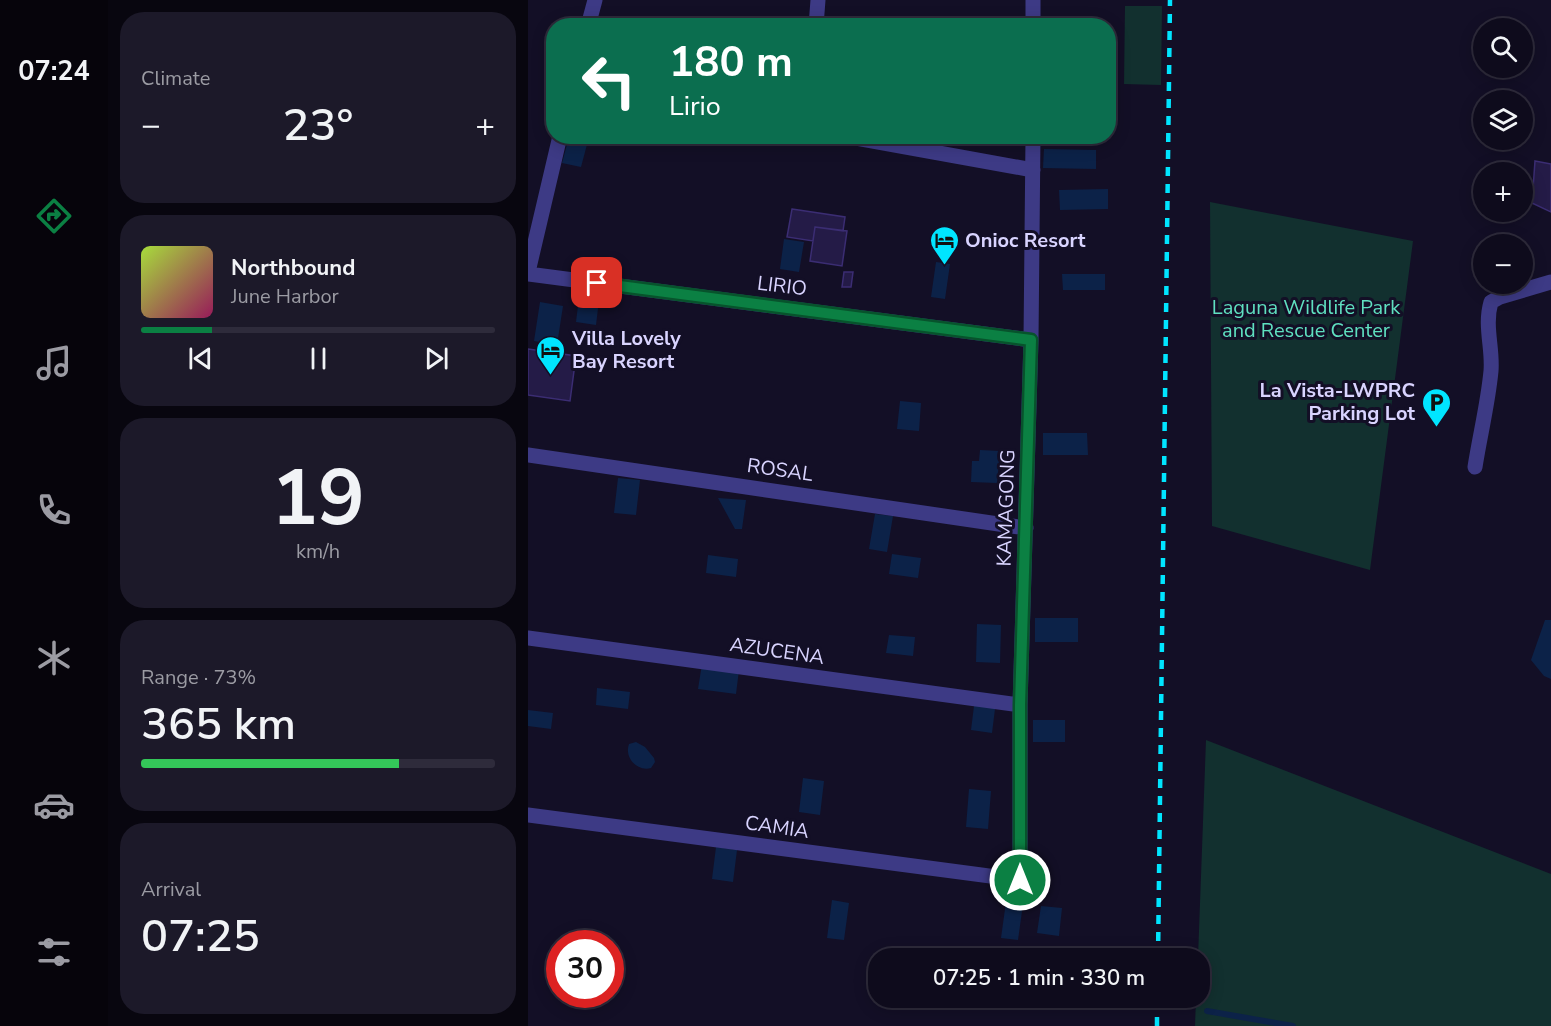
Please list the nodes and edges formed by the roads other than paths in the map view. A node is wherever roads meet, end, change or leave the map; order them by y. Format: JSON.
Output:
{"nodes":[{"id":1,"x":595,"y":0,"type":"edge"},
{"id":2,"x":818,"y":0,"type":"edge"},
{"id":3,"x":1033,"y":0,"type":"edge"},
{"id":4,"x":590,"y":18,"type":"edge"},
{"id":5,"x":817,"y":18,"type":"edge"},
{"id":6,"x":1033,"y":18,"type":"edge"},
{"id":7,"x":558,"y":144,"type":"edge"},
{"id":8,"x":889,"y":144,"type":"edge"},
{"id":9,"x":1033,"y":144,"type":"edge"},
{"id":10,"x":1033,"y":170,"type":"junction"},
{"id":11,"x":528,"y":273,"type":"edge"},
{"id":12,"x":1551,"y":282,"type":"edge"},
{"id":13,"x":1031,"y":340,"type":"junction"},
{"id":14,"x":528,"y":454,"type":"edge"},
{"id":15,"x":1475,"y":467,"type":"dead end"},
{"id":16,"x":1026,"y":528,"type":"junction"},
{"id":17,"x":528,"y":638,"type":"edge"},
{"id":18,"x":1020,"y":705,"type":"junction"},
{"id":19,"x":528,"y":815,"type":"edge"},
{"id":20,"x":1020,"y":880,"type":"joint"}],
"edges":[{"from":1,"to":4,"type":"street"},
{"from":2,"to":5,"type":"street"},
{"from":3,"to":6,"type":"street"},
{"from":7,"to":11,"type":"street"},
{"from":8,"to":10,"type":"street"},
{"from":9,"to":10,"type":"street","name":"KAMAGONG"},
{"from":10,"to":13,"type":"street","name":"KAMAGONG"},
{"from":11,"to":13,"type":"street","name":"LIRIO"},
{"from":12,"to":15,"type":"street"},
{"from":13,"to":16,"type":"street","name":"KAMAGONG"},
{"from":14,"to":16,"type":"street","name":"ROSAL"},
{"from":16,"to":18,"type":"street","name":"KAMAGONG"},
{"from":17,"to":18,"type":"street","name":"AZUCENA"},
{"from":18,"to":20,"type":"street","name":"KAMAGONG"},
{"from":19,"to":20,"type":"street","name":"CAMIA"}]}
